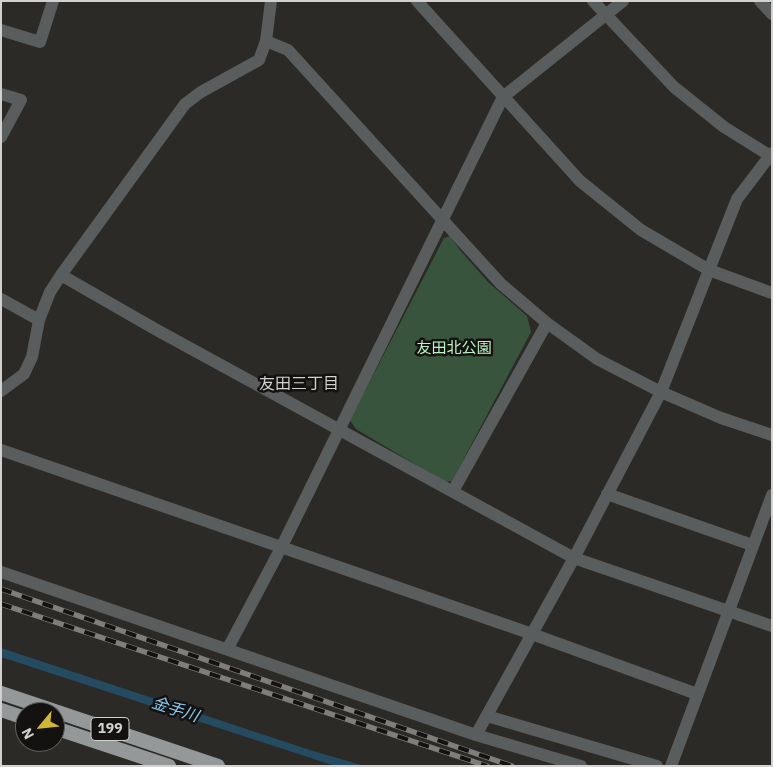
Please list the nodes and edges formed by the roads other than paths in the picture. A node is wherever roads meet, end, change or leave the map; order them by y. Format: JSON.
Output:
{"nodes":[{"id":1,"x":53,"y":1,"type":"edge"},
{"id":2,"x":271,"y":1,"type":"edge"},
{"id":3,"x":417,"y":1,"type":"edge"},
{"id":4,"x":594,"y":1,"type":"edge"},
{"id":5,"x":623,"y":1,"type":"edge"},
{"id":6,"x":760,"y":1,"type":"edge"},
{"id":7,"x":605,"y":14,"type":"junction"},
{"id":8,"x":772,"y":14,"type":"edge"},
{"id":9,"x":1,"y":30,"type":"edge"},
{"id":10,"x":266,"y":40,"type":"junction"},
{"id":11,"x":1,"y":94,"type":"edge"},
{"id":12,"x":504,"y":97,"type":"junction"},
{"id":13,"x":1,"y":137,"type":"edge"},
{"id":14,"x":771,"y":155,"type":"edge"},
{"id":15,"x":442,"y":221,"type":"junction"},
{"id":16,"x":709,"y":270,"type":"junction"},
{"id":17,"x":61,"y":275,"type":"junction"},
{"id":18,"x":772,"y":293,"type":"edge"},
{"id":19,"x":1,"y":299,"type":"edge"},
{"id":20,"x":39,"y":320,"type":"junction"},
{"id":21,"x":547,"y":323,"type":"junction"},
{"id":22,"x":1,"y":391,"type":"edge"},
{"id":23,"x":661,"y":392,"type":"junction"},
{"id":24,"x":338,"y":429,"type":"junction"},
{"id":25,"x":772,"y":435,"type":"edge"},
{"id":26,"x":1,"y":450,"type":"edge"},
{"id":27,"x":453,"y":492,"type":"junction"},
{"id":28,"x":607,"y":494,"type":"junction"},
{"id":29,"x":772,"y":495,"type":"edge"},
{"id":30,"x":752,"y":545,"type":"junction"},
{"id":31,"x":281,"y":548,"type":"junction"},
{"id":32,"x":574,"y":558,"type":"junction"},
{"id":33,"x":1,"y":572,"type":"edge"},
{"id":34,"x":728,"y":612,"type":"junction"},
{"id":35,"x":772,"y":626,"type":"edge"},
{"id":36,"x":532,"y":634,"type":"junction"},
{"id":37,"x":228,"y":648,"type":"junction"},
{"id":38,"x":1,"y":693,"type":"edge"},
{"id":39,"x":697,"y":694,"type":"junction"},
{"id":40,"x":1,"y":710,"type":"edge"},
{"id":41,"x":15,"y":715,"type":"edge"},
{"id":42,"x":487,"y":716,"type":"junction"},
{"id":43,"x":65,"y":731,"type":"edge"},
{"id":44,"x":476,"y":736,"type":"junction"},
{"id":45,"x":169,"y":766,"type":"edge"},
{"id":46,"x":218,"y":766,"type":"edge"},
{"id":47,"x":581,"y":766,"type":"edge"},
{"id":48,"x":657,"y":766,"type":"edge"},
{"id":49,"x":671,"y":766,"type":"edge"}],
"edges":[{"from":1,"to":9,"type":"street"},
{"from":2,"to":10,"type":"street"},
{"from":3,"to":12,"type":"street"},
{"from":4,"to":7,"type":"street"},
{"from":5,"to":7,"type":"street"},
{"from":6,"to":8,"type":"street"},
{"from":7,"to":12,"type":"street"},
{"from":7,"to":14,"type":"street"},
{"from":10,"to":15,"type":"street"},
{"from":10,"to":17,"type":"street"},
{"from":11,"to":13,"type":"street"},
{"from":12,"to":15,"type":"street"},
{"from":12,"to":16,"type":"street"},
{"from":14,"to":16,"type":"street"},
{"from":15,"to":21,"type":"street"},
{"from":15,"to":24,"type":"street"},
{"from":16,"to":18,"type":"street"},
{"from":16,"to":23,"type":"street"},
{"from":17,"to":20,"type":"street"},
{"from":17,"to":24,"type":"street"},
{"from":19,"to":20,"type":"street"},
{"from":20,"to":22,"type":"street"},
{"from":21,"to":23,"type":"street"},
{"from":21,"to":27,"type":"street"},
{"from":23,"to":25,"type":"street"},
{"from":23,"to":28,"type":"street"},
{"from":24,"to":27,"type":"street"},
{"from":24,"to":31,"type":"street"},
{"from":26,"to":31,"type":"street"},
{"from":27,"to":32,"type":"street"},
{"from":28,"to":30,"type":"street"},
{"from":28,"to":32,"type":"street"},
{"from":29,"to":30,"type":"street"},
{"from":30,"to":34,"type":"street"},
{"from":31,"to":36,"type":"street"},
{"from":31,"to":37,"type":"street"},
{"from":32,"to":34,"type":"street"},
{"from":32,"to":36,"type":"street"},
{"from":33,"to":37,"type":"street"},
{"from":34,"to":35,"type":"street"},
{"from":34,"to":39,"type":"street"},
{"from":36,"to":39,"type":"street"},
{"from":36,"to":42,"type":"street"},
{"from":37,"to":44,"type":"street"},
{"from":38,"to":46,"type":"highway","number":"199"},
{"from":39,"to":49,"type":"street"},
{"from":40,"to":41,"type":"highway"},
{"from":42,"to":44,"type":"street"},
{"from":42,"to":48,"type":"street"},
{"from":43,"to":45,"type":"highway","number":"199"},
{"from":44,"to":47,"type":"street"}]}
